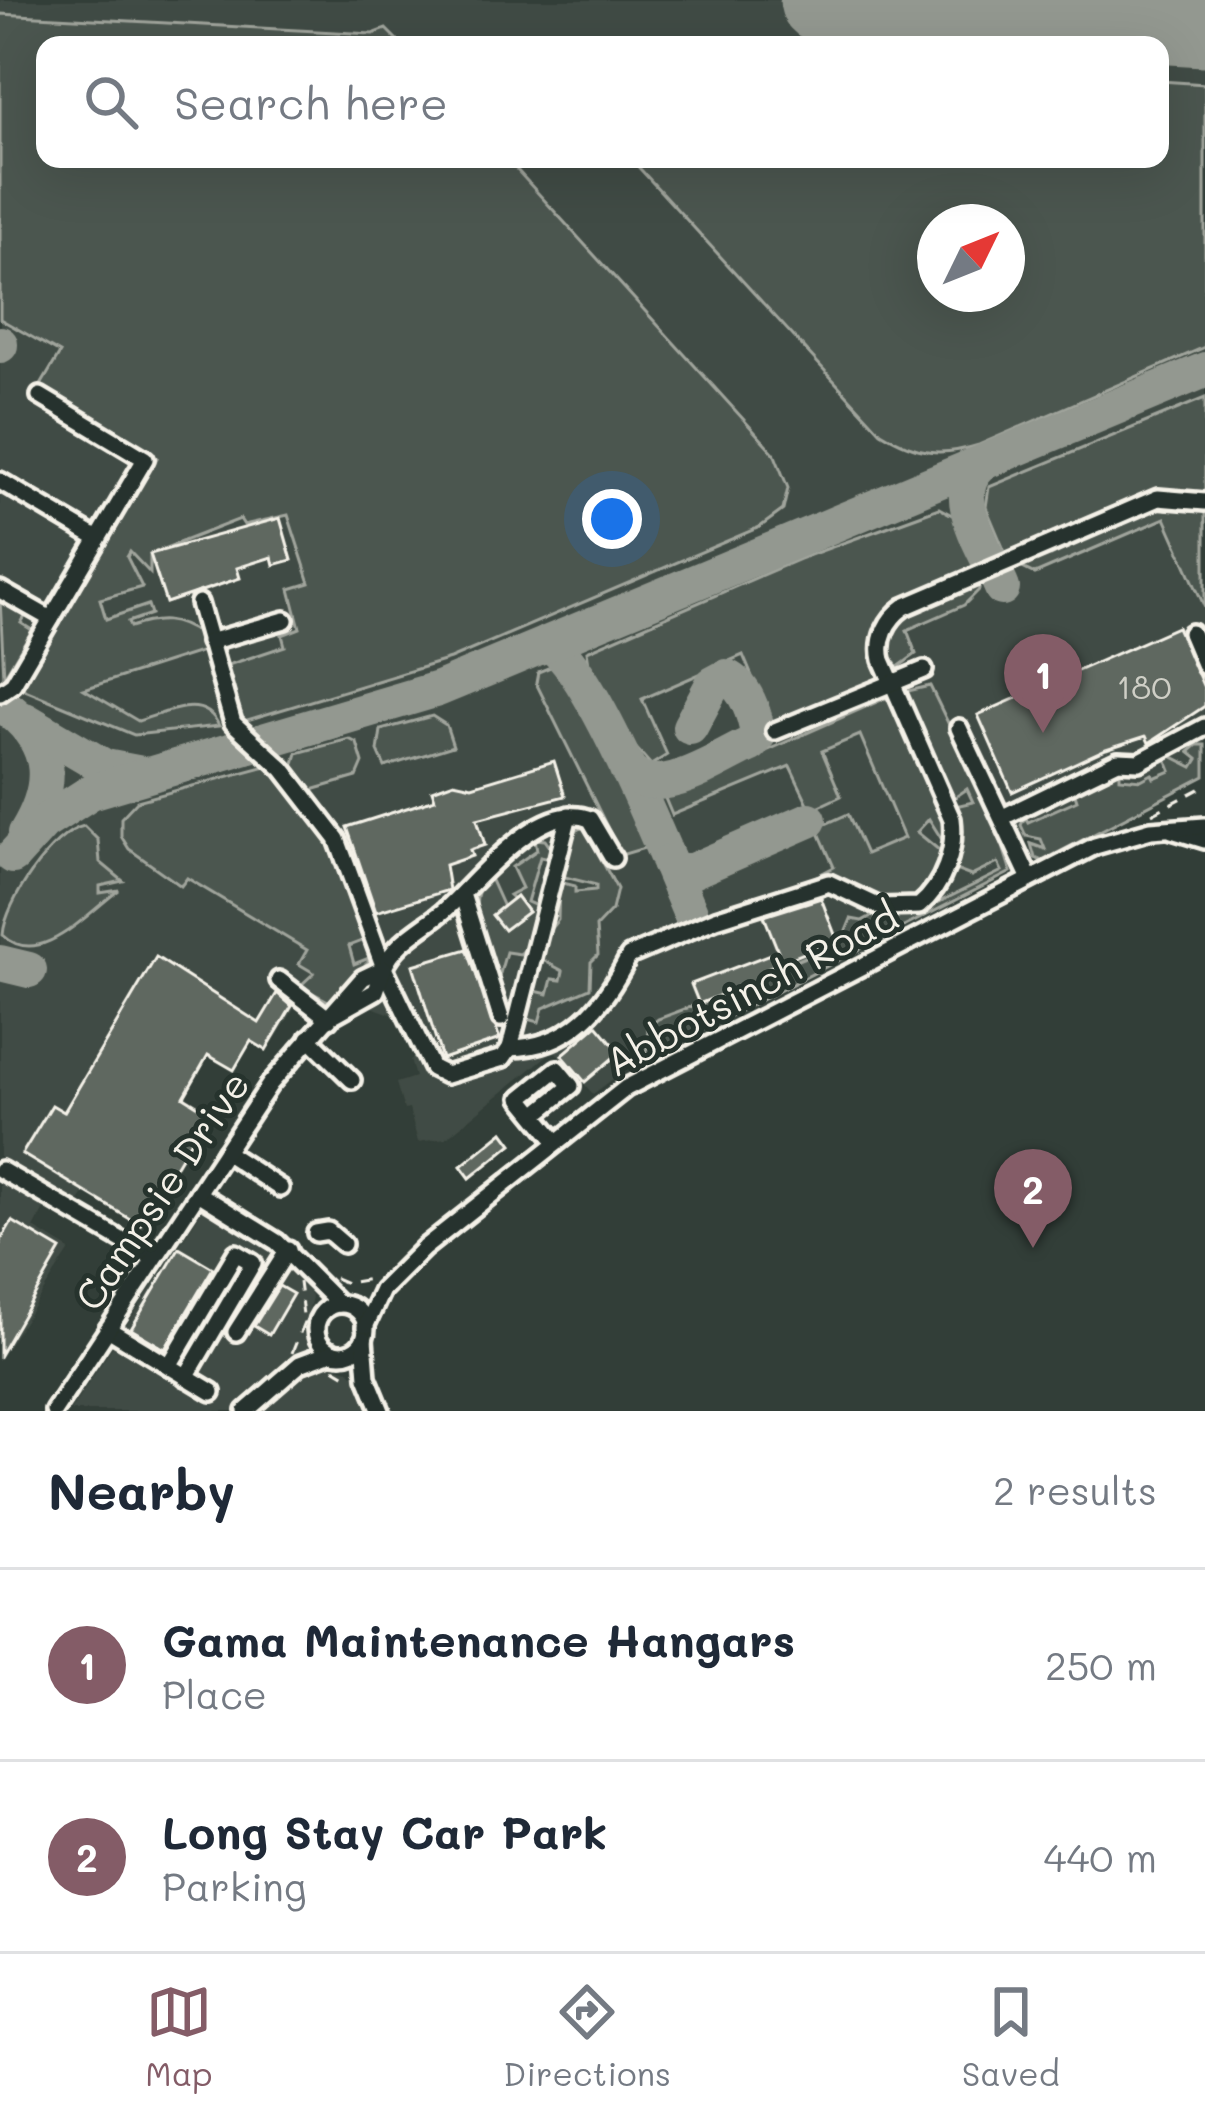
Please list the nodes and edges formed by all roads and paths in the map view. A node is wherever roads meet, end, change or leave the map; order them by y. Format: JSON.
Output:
{"nodes":[{"id":1,"x":40,"y":396,"type":"dead end"},
{"id":2,"x":0,"y":482,"type":"edge"},
{"id":3,"x":1205,"y":502,"type":"edge"},
{"id":4,"x":98,"y":538,"type":"junction"},
{"id":5,"x":0,"y":590,"type":"edge"},
{"id":6,"x":199,"y":603,"type":"dead end"},
{"id":7,"x":51,"y":619,"type":"junction"},
{"id":8,"x":285,"y":620,"type":"dead end"},
{"id":9,"x":1191,"y":634,"type":"dead end"},
{"id":10,"x":209,"y":642,"type":"junction"},
{"id":11,"x":1205,"y":666,"type":"edge"},
{"id":12,"x":924,"y":670,"type":"dead end"},
{"id":13,"x":892,"y":684,"type":"junction"},
{"id":14,"x":0,"y":693,"type":"edge"},
{"id":15,"x":1205,"y":727,"type":"edge"},
{"id":16,"x":958,"y":728,"type":"dead end"},
{"id":17,"x":775,"y":731,"type":"dead end"},
{"id":18,"x":569,"y":815,"type":"junction"},
{"id":19,"x":1003,"y":817,"type":"junction"},
{"id":20,"x":1205,"y":826,"type":"edge"},
{"id":21,"x":1172,"y":830,"type":"junction"},
{"id":22,"x":1205,"y":840,"type":"edge"},
{"id":23,"x":614,"y":858,"type":"dead end"},
{"id":24,"x":1030,"y":879,"type":"junction"},
{"id":25,"x":462,"y":893,"type":"junction"},
{"id":26,"x":384,"y":968,"type":"junction"},
{"id":27,"x":279,"y":980,"type":"dead end"},
{"id":28,"x":332,"y":1016,"type":"junction"},
{"id":29,"x":501,"y":1018,"type":"dead end"},
{"id":30,"x":309,"y":1038,"type":"junction"},
{"id":31,"x":510,"y":1048,"type":"junction"},
{"id":32,"x":352,"y":1080,"type":"dead end"},
{"id":33,"x":535,"y":1115,"type":"dead end"},
{"id":34,"x":556,"y":1141,"type":"junction"},
{"id":35,"x":225,"y":1152,"type":"junction"},
{"id":36,"x":1,"y":1169,"type":"edge"},
{"id":37,"x":280,"y":1188,"type":"dead end"},
{"id":38,"x":198,"y":1192,"type":"junction"},
{"id":39,"x":253,"y":1226,"type":"junction"},
{"id":40,"x":316,"y":1233,"type":"dead end"},
{"id":41,"x":241,"y":1248,"type":"dead end"},
{"id":42,"x":291,"y":1253,"type":"junction"},
{"id":43,"x":154,"y":1259,"type":"junction"},
{"id":44,"x":309,"y":1275,"type":"junction"},
{"id":45,"x":382,"y":1290,"type":"junction"},
{"id":46,"x":343,"y":1305,"type":"junction"},
{"id":47,"x":320,"y":1316,"type":"junction"},
{"id":48,"x":108,"y":1329,"type":"junction"},
{"id":49,"x":236,"y":1332,"type":"dead end"},
{"id":50,"x":364,"y":1333,"type":"junction"},
{"id":51,"x":317,"y":1335,"type":"junction"},
{"id":52,"x":336,"y":1353,"type":"junction"},
{"id":53,"x":300,"y":1364,"type":"junction"},
{"id":54,"x":169,"y":1366,"type":"junction"},
{"id":55,"x":323,"y":1369,"type":"dead end"},
{"id":56,"x":186,"y":1377,"type":"junction"},
{"id":57,"x":363,"y":1383,"type":"junction"},
{"id":58,"x":212,"y":1392,"type":"dead end"},
{"id":59,"x":54,"y":1411,"type":"edge"},
{"id":60,"x":246,"y":1411,"type":"edge"},
{"id":61,"x":381,"y":1411,"type":"edge"}],
"edges":[{"from":1,"to":4,"type":"street"},
{"from":2,"to":4,"type":"street"},
{"from":3,"to":13,"type":"street"},
{"from":4,"to":7,"type":"street"},
{"from":5,"to":7,"type":"street"},
{"from":6,"to":10,"type":"street"},
{"from":7,"to":14,"type":"street"},
{"from":8,"to":10,"type":"street"},
{"from":9,"to":11,"type":"street"},
{"from":10,"to":26,"type":"street"},
{"from":12,"to":13,"type":"street"},
{"from":13,"to":17,"type":"street"},
{"from":13,"to":31,"type":"street"},
{"from":15,"to":19,"type":"street"},
{"from":16,"to":19,"type":"street"},
{"from":18,"to":23,"type":"street"},
{"from":18,"to":25,"type":"street","name":"Campsie Drive"},
{"from":18,"to":31,"type":"street"},
{"from":19,"to":24,"type":"street"},
{"from":20,"to":21,"type":"street","name":"Abbotsinch Road"},
{"from":21,"to":22,"type":"street"},
{"from":21,"to":24,"type":"street","name":"Abbotsinch Road"},
{"from":24,"to":34,"type":"street","name":"Abbotsinch Road"},
{"from":25,"to":26,"type":"street","name":"Campsie Drive"},
{"from":25,"to":29,"type":"street"},
{"from":26,"to":28,"type":"street","name":"Campsie Drive"},
{"from":26,"to":31,"type":"street"},
{"from":27,"to":28,"type":"street"},
{"from":28,"to":30,"type":"street","name":"Campsie Drive"},
{"from":30,"to":32,"type":"street"},
{"from":30,"to":35,"type":"street","name":"Campsie Drive"},
{"from":33,"to":34,"type":"street"},
{"from":34,"to":45,"type":"street","name":"Abbotsinch Road"},
{"from":35,"to":37,"type":"street"},
{"from":35,"to":38,"type":"street","name":"Campsie Drive"},
{"from":36,"to":43,"type":"street"},
{"from":38,"to":39,"type":"street"},
{"from":38,"to":43,"type":"street","name":"Campsie Drive"},
{"from":39,"to":41,"type":"street"},
{"from":39,"to":42,"type":"street"},
{"from":40,"to":42,"type":"street"},
{"from":42,"to":44,"type":"street"},
{"from":42,"to":49,"type":"street"},
{"from":43,"to":48,"type":"street","name":"Campsie Drive"},
{"from":44,"to":46,"type":"street"},
{"from":44,"to":47,"type":"street"},
{"from":45,"to":46,"type":"street","name":"Abbotsinch Road"},
{"from":45,"to":50,"type":"street","name":"Abbotsinch Road"},
{"from":46,"to":47,"type":"street"},
{"from":46,"to":50,"type":"street"},
{"from":47,"to":51,"type":"street"},
{"from":48,"to":54,"type":"street"},
{"from":48,"to":59,"type":"street","name":"Campsie Drive"},
{"from":50,"to":52,"type":"street"},
{"from":50,"to":57,"type":"street"},
{"from":51,"to":52,"type":"street"},
{"from":51,"to":53,"type":"street"},
{"from":52,"to":53,"type":"street"},
{"from":52,"to":57,"type":"street"},
{"from":53,"to":60,"type":"street"},
{"from":54,"to":56,"type":"street"},
{"from":54,"to":56,"type":"street"},
{"from":55,"to":57,"type":"path"},
{"from":56,"to":58,"type":"street"},
{"from":57,"to":61,"type":"street"}]}
